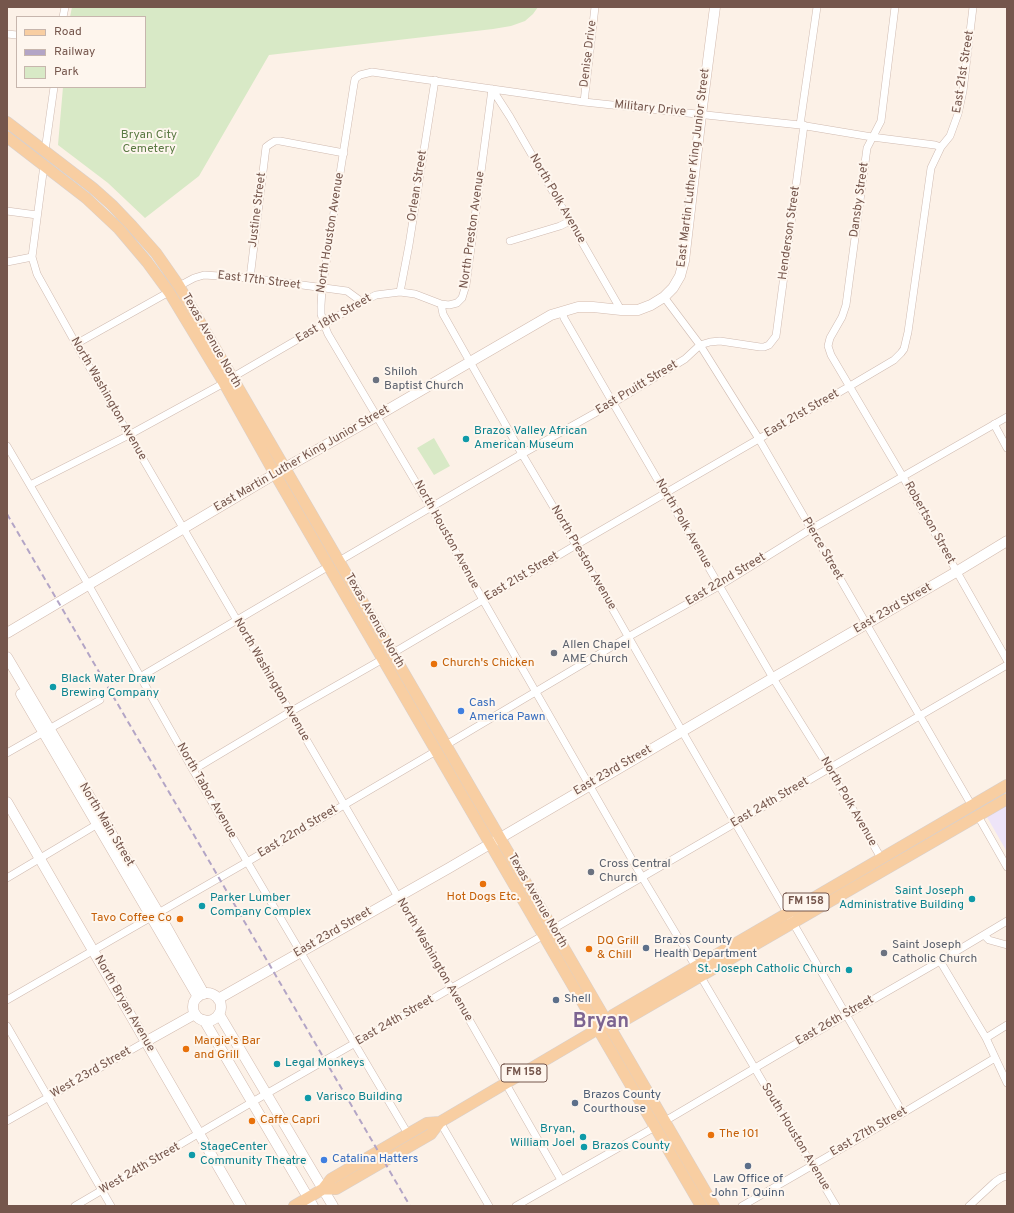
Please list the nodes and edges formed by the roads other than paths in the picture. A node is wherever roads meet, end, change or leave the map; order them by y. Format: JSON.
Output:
{"nodes":[{"id":1,"x":595,"y":7,"type":"edge"},
{"id":2,"x":715,"y":7,"type":"edge"},
{"id":3,"x":817,"y":7,"type":"edge"},
{"id":4,"x":895,"y":7,"type":"edge"},
{"id":5,"x":973,"y":7,"type":"edge"},
{"id":6,"x":360,"y":75,"type":"joint"},
{"id":7,"x":435,"y":80,"type":"junction"},
{"id":8,"x":54,"y":88,"type":"edge"},
{"id":9,"x":492,"y":89,"type":"junction"},
{"id":10,"x":584,"y":102,"type":"junction"},
{"id":11,"x":700,"y":115,"type":"junction"},
{"id":12,"x":7,"y":122,"type":"edge"},
{"id":13,"x":802,"y":125,"type":"junction"},
{"id":14,"x":7,"y":129,"type":"edge"},
{"id":15,"x":7,"y":137,"type":"edge"},
{"id":16,"x":872,"y":137,"type":"junction"},
{"id":17,"x":941,"y":147,"type":"junction"},
{"id":18,"x":45,"y":151,"type":"junction"},
{"id":19,"x":344,"y":153,"type":"junction"},
{"id":20,"x":44,"y":165,"type":"junction"},
{"id":21,"x":7,"y":211,"type":"edge"},
{"id":22,"x":37,"y":215,"type":"junction"},
{"id":23,"x":570,"y":221,"type":"junction"},
{"id":24,"x":132,"y":226,"type":"junction"},
{"id":25,"x":510,"y":242,"type":"dead end"},
{"id":26,"x":32,"y":257,"type":"junction"},
{"id":27,"x":7,"y":262,"type":"edge"},
{"id":28,"x":250,"y":278,"type":"junction"},
{"id":29,"x":179,"y":286,"type":"junction"},
{"id":30,"x":322,"y":289,"type":"junction"},
{"id":31,"x":169,"y":292,"type":"junction"},
{"id":32,"x":400,"y":292,"type":"junction"},
{"id":33,"x":664,"y":297,"type":"junction"},
{"id":34,"x":362,"y":302,"type":"junction"},
{"id":35,"x":441,"y":304,"type":"junction"},
{"id":36,"x":621,"y":310,"type":"junction"},
{"id":37,"x":562,"y":311,"type":"junction"},
{"id":38,"x":324,"y":324,"type":"junction"},
{"id":39,"x":773,"y":341,"type":"joint"},
{"id":40,"x":76,"y":344,"type":"junction"},
{"id":41,"x":700,"y":346,"type":"junction"},
{"id":42,"x":470,"y":362,"type":"junction"},
{"id":43,"x":228,"y":380,"type":"junction"},
{"id":44,"x":850,"y":386,"type":"junction"},
{"id":45,"x":613,"y":404,"type":"junction"},
{"id":46,"x":377,"y":416,"type":"junction"},
{"id":47,"x":1007,"y":417,"type":"edge"},
{"id":48,"x":994,"y":424,"type":"junction"},
{"id":49,"x":129,"y":435,"type":"junction"},
{"id":50,"x":759,"y":439,"type":"junction"},
{"id":51,"x":7,"y":446,"type":"edge"},
{"id":52,"x":1007,"y":448,"type":"edge"},
{"id":53,"x":522,"y":454,"type":"junction"},
{"id":54,"x":285,"y":468,"type":"junction"},
{"id":55,"x":275,"y":474,"type":"junction"},
{"id":56,"x":903,"y":476,"type":"junction"},
{"id":57,"x":30,"y":485,"type":"junction"},
{"id":58,"x":666,"y":493,"type":"junction"},
{"id":59,"x":431,"y":508,"type":"junction"},
{"id":60,"x":183,"y":529,"type":"junction"},
{"id":61,"x":811,"y":529,"type":"junction"},
{"id":62,"x":1007,"y":541,"type":"edge"},
{"id":63,"x":576,"y":545,"type":"junction"},
{"id":64,"x":334,"y":564,"type":"junction"},
{"id":65,"x":956,"y":572,"type":"junction"},
{"id":66,"x":88,"y":584,"type":"junction"},
{"id":67,"x":719,"y":586,"type":"junction"},
{"id":68,"x":482,"y":600,"type":"junction"},
{"id":69,"x":236,"y":620,"type":"junction"},
{"id":70,"x":866,"y":625,"type":"junction"},
{"id":71,"x":7,"y":633,"type":"edge"},
{"id":72,"x":628,"y":637,"type":"junction"},
{"id":73,"x":393,"y":653,"type":"junction"},
{"id":74,"x":7,"y":657,"type":"edge"},
{"id":75,"x":383,"y":659,"type":"junction"},
{"id":76,"x":1007,"y":660,"type":"edge"},
{"id":77,"x":1007,"y":665,"type":"edge"},
{"id":78,"x":7,"y":670,"type":"edge"},
{"id":79,"x":140,"y":677,"type":"junction"},
{"id":80,"x":773,"y":678,"type":"junction"},
{"id":81,"x":536,"y":692,"type":"junction"},
{"id":82,"x":100,"y":700,"type":"dead end"},
{"id":83,"x":290,"y":712,"type":"junction"},
{"id":84,"x":919,"y":716,"type":"junction"},
{"id":85,"x":46,"y":731,"type":"junction"},
{"id":86,"x":682,"y":731,"type":"junction"},
{"id":87,"x":446,"y":745,"type":"junction"},
{"id":88,"x":436,"y":751,"type":"junction"},
{"id":89,"x":7,"y":753,"type":"edge"},
{"id":90,"x":829,"y":768,"type":"junction"},
{"id":91,"x":193,"y":770,"type":"junction"},
{"id":92,"x":589,"y":785,"type":"junction"},
{"id":93,"x":1007,"y":785,"type":"edge"},
{"id":94,"x":1007,"y":799,"type":"edge"},
{"id":95,"x":7,"y":802,"type":"edge"},
{"id":96,"x":344,"y":805,"type":"junction"},
{"id":97,"x":972,"y":806,"type":"junction"},
{"id":98,"x":978,"y":816,"type":"junction"},
{"id":99,"x":736,"y":822,"type":"junction"},
{"id":100,"x":100,"y":823,"type":"junction"},
{"id":101,"x":495,"y":841,"type":"junction"},
{"id":102,"x":881,"y":858,"type":"junction"},
{"id":103,"x":40,"y":859,"type":"junction"},
{"id":104,"x":247,"y":862,"type":"junction"},
{"id":105,"x":1007,"y":867,"type":"edge"},
{"id":106,"x":642,"y":877,"type":"junction"},
{"id":107,"x":7,"y":878,"type":"edge"},
{"id":108,"x":397,"y":897,"type":"junction"},
{"id":109,"x":155,"y":915,"type":"junction"},
{"id":110,"x":790,"y":918,"type":"junction"},
{"id":111,"x":1007,"y":921,"type":"edge"},
{"id":112,"x":554,"y":929,"type":"junction"},
{"id":113,"x":544,"y":935,"type":"junction"},
{"id":114,"x":984,"y":935,"type":"junction"},
{"id":115,"x":1007,"y":945,"type":"edge"},
{"id":116,"x":94,"y":951,"type":"junction"},
{"id":117,"x":300,"y":952,"type":"junction"},
{"id":118,"x":940,"y":961,"type":"junction"},
{"id":119,"x":698,"y":972,"type":"junction"},
{"id":120,"x":451,"y":988,"type":"junction"},
{"id":121,"x":201,"y":996,"type":"junction"},
{"id":122,"x":218,"y":999,"type":"junction"},
{"id":123,"x":7,"y":1000,"type":"edge"},
{"id":124,"x":195,"y":1014,"type":"junction"},
{"id":125,"x":219,"y":1014,"type":"junction"},
{"id":126,"x":846,"y":1014,"type":"junction"},
{"id":127,"x":204,"y":1020,"type":"junction"},
{"id":128,"x":1007,"y":1025,"type":"edge"},
{"id":129,"x":7,"y":1026,"type":"edge"},
{"id":130,"x":604,"y":1026,"type":"junction"},
{"id":131,"x":986,"y":1038,"type":"junction"},
{"id":132,"x":146,"y":1042,"type":"junction"},
{"id":133,"x":354,"y":1044,"type":"junction"},
{"id":134,"x":995,"y":1058,"type":"junction"},
{"id":135,"x":754,"y":1068,"type":"junction"},
{"id":136,"x":1007,"y":1083,"type":"edge"},
{"id":137,"x":506,"y":1084,"type":"junction"},
{"id":138,"x":266,"y":1094,"type":"junction"},
{"id":139,"x":48,"y":1098,"type":"junction"},
{"id":140,"x":252,"y":1103,"type":"junction"},
{"id":141,"x":904,"y":1113,"type":"junction"},
{"id":142,"x":7,"y":1121,"type":"edge"},
{"id":143,"x":665,"y":1121,"type":"junction"},
{"id":144,"x":440,"y":1122,"type":"junction"},
{"id":145,"x":655,"y":1127,"type":"junction"},
{"id":146,"x":199,"y":1134,"type":"junction"},
{"id":147,"x":408,"y":1134,"type":"junction"},
{"id":148,"x":812,"y":1165,"type":"junction"},
{"id":149,"x":1007,"y":1175,"type":"edge"},
{"id":150,"x":561,"y":1180,"type":"junction"},
{"id":151,"x":323,"y":1189,"type":"junction"},
{"id":152,"x":102,"y":1190,"type":"junction"},
{"id":153,"x":310,"y":1202,"type":"edge"},
{"id":154,"x":75,"y":1206,"type":"edge"},
{"id":155,"x":111,"y":1206,"type":"edge"},
{"id":156,"x":241,"y":1206,"type":"edge"},
{"id":157,"x":294,"y":1206,"type":"edge"},
{"id":158,"x":333,"y":1206,"type":"edge"},
{"id":159,"x":489,"y":1206,"type":"edge"},
{"id":160,"x":516,"y":1206,"type":"edge"},
{"id":161,"x":701,"y":1206,"type":"edge"},
{"id":162,"x":714,"y":1206,"type":"edge"},
{"id":163,"x":742,"y":1206,"type":"edge"},
{"id":164,"x":836,"y":1206,"type":"edge"},
{"id":165,"x":969,"y":1206,"type":"edge"}],
"edges":[{"from":1,"to":10,"type":"street","name":"Denise Drive"},
{"from":2,"to":11,"type":"street","name":"East Martin Luther King Junior Street"},
{"from":3,"to":13,"type":"street","name":"Henderson Street"},
{"from":4,"to":16,"type":"street","name":"Dansby Street"},
{"from":5,"to":17,"type":"street","name":"East 21st Street"},
{"from":6,"to":7,"type":"street","name":"Military Drive"},
{"from":6,"to":19,"type":"street","name":"North Houston Avenue"},
{"from":7,"to":9,"type":"street","name":"Military Drive"},
{"from":7,"to":32,"type":"street","name":"Orlean Street"},
{"from":8,"to":18,"type":"street"},
{"from":9,"to":10,"type":"street","name":"Military Drive"},
{"from":9,"to":23,"type":"street","name":"North Polk Avenue"},
{"from":9,"to":35,"type":"street","name":"North Preston Avenue"},
{"from":10,"to":11,"type":"street","name":"Military Drive"},
{"from":11,"to":13,"type":"street","name":"Military Drive"},
{"from":11,"to":33,"type":"street","name":"East Martin Luther King Junior Street"},
{"from":12,"to":18,"type":"main road","name":"Texas Avenue North"},
{"from":13,"to":16,"type":"street","name":"Military Drive"},
{"from":13,"to":39,"type":"street","name":"Henderson Street"},
{"from":14,"to":18,"type":"main road"},
{"from":15,"to":20,"type":"main road","name":"Texas Avenue North"},
{"from":16,"to":17,"type":"street","name":"Military Drive"},
{"from":16,"to":44,"type":"street","name":"Dansby Street"},
{"from":17,"to":44,"type":"street","name":"East 21st Street"},
{"from":18,"to":24,"type":"main road","name":"Texas Avenue North"},
{"from":19,"to":28,"type":"street","name":"Justine Street"},
{"from":19,"to":30,"type":"street","name":"North Houston Avenue"},
{"from":20,"to":22,"type":"street","name":"North Washington Avenue"},
{"from":20,"to":24,"type":"main road"},
{"from":20,"to":31,"type":"main road","name":"Texas Avenue North"},
{"from":21,"to":22,"type":"street"},
{"from":22,"to":26,"type":"street","name":"North Washington Avenue"},
{"from":23,"to":25,"type":"street"},
{"from":23,"to":36,"type":"street","name":"North Polk Avenue"},
{"from":24,"to":29,"type":"main road","name":"Texas Avenue North"},
{"from":26,"to":27,"type":"street"},
{"from":26,"to":40,"type":"street","name":"North Washington Avenue"},
{"from":28,"to":29,"type":"street","name":"East 17th Street"},
{"from":28,"to":30,"type":"street","name":"East 17th Street"},
{"from":29,"to":43,"type":"main road","name":"Texas Avenue North"},
{"from":30,"to":34,"type":"street","name":"East 17th Street"},
{"from":30,"to":38,"type":"street","name":"North Houston Avenue"},
{"from":31,"to":40,"type":"street"},
{"from":31,"to":43,"type":"main road","name":"Texas Avenue North"},
{"from":32,"to":34,"type":"street","name":"East 18th Street"},
{"from":32,"to":35,"type":"street","name":"East 18th Street"},
{"from":33,"to":36,"type":"street","name":"East Martin Luther King Junior Street"},
{"from":33,"to":41,"type":"street","name":"Pierce Street"},
{"from":34,"to":38,"type":"street","name":"East 18th Street"},
{"from":35,"to":42,"type":"street","name":"North Preston Avenue"},
{"from":36,"to":37,"type":"street","name":"East Martin Luther King Junior Street"},
{"from":37,"to":42,"type":"street","name":"East Martin Luther King Junior Street"},
{"from":37,"to":45,"type":"street","name":"North Polk Avenue"},
{"from":38,"to":43,"type":"street","name":"East 18th Street"},
{"from":38,"to":46,"type":"street","name":"North Houston Avenue"},
{"from":39,"to":41,"type":"street","name":"East Pruitt Street"},
{"from":40,"to":49,"type":"street","name":"North Washington Avenue"},
{"from":41,"to":45,"type":"street","name":"East Pruitt Street"},
{"from":41,"to":50,"type":"street","name":"Pierce Street"},
{"from":42,"to":46,"type":"street","name":"East Martin Luther King Junior Street"},
{"from":42,"to":53,"type":"street","name":"North Preston Avenue"},
{"from":43,"to":49,"type":"street","name":"East 18th Street"},
{"from":43,"to":54,"type":"main road","name":"Texas Avenue North"},
{"from":43,"to":55,"type":"main road","name":"Texas Avenue North"},
{"from":44,"to":50,"type":"street","name":"East 21st Street"},
{"from":44,"to":56,"type":"street","name":"Robertson Street"},
{"from":45,"to":53,"type":"street","name":"East Pruitt Street"},
{"from":45,"to":58,"type":"street","name":"North Polk Avenue"},
{"from":46,"to":54,"type":"street","name":"East Martin Luther King Junior Street"},
{"from":46,"to":59,"type":"street","name":"North Houston Avenue"},
{"from":47,"to":48,"type":"street","name":"East 22nd Street"},
{"from":48,"to":52,"type":"street"},
{"from":48,"to":56,"type":"street","name":"East 22nd Street"},
{"from":49,"to":57,"type":"street","name":"East 18th Street"},
{"from":49,"to":60,"type":"street","name":"North Washington Avenue"},
{"from":50,"to":58,"type":"street","name":"East 21st Street"},
{"from":50,"to":61,"type":"street","name":"Pierce Street"},
{"from":51,"to":57,"type":"street","name":"North Tabor Avenue"},
{"from":53,"to":59,"type":"street","name":"East Pruitt Street"},
{"from":53,"to":63,"type":"street","name":"North Preston Avenue"},
{"from":54,"to":55,"type":"street","name":"East Martin Luther King Junior Street"},
{"from":54,"to":64,"type":"main road","name":"Texas Avenue North"},
{"from":55,"to":60,"type":"street","name":"East Martin Luther King Junior Street"},
{"from":55,"to":64,"type":"main road","name":"Texas Avenue North"},
{"from":56,"to":61,"type":"street","name":"East 22nd Street"},
{"from":56,"to":65,"type":"street","name":"Robertson Street"},
{"from":57,"to":66,"type":"street","name":"North Tabor Avenue"},
{"from":58,"to":63,"type":"street","name":"East 21st Street"},
{"from":58,"to":67,"type":"street","name":"North Polk Avenue"},
{"from":59,"to":64,"type":"street","name":"East Pruitt Street"},
{"from":59,"to":68,"type":"street","name":"North Houston Avenue"},
{"from":60,"to":66,"type":"street","name":"East Martin Luther King Junior Street"},
{"from":60,"to":69,"type":"street","name":"North Washington Avenue"},
{"from":61,"to":67,"type":"street","name":"East 22nd Street"},
{"from":61,"to":70,"type":"street","name":"Pierce Street"},
{"from":62,"to":65,"type":"street","name":"East 23rd Street"},
{"from":63,"to":68,"type":"street","name":"East 21st Street"},
{"from":63,"to":72,"type":"street","name":"North Preston Avenue"},
{"from":64,"to":69,"type":"street","name":"East Pruitt Street"},
{"from":64,"to":73,"type":"main road","name":"Texas Avenue North"},
{"from":64,"to":75,"type":"main road","name":"Texas Avenue North"},
{"from":65,"to":70,"type":"street","name":"East 23rd Street"},
{"from":65,"to":76,"type":"street","name":"Robertson Street"},
{"from":66,"to":71,"type":"street","name":"East Martin Luther King Junior Street"},
{"from":66,"to":79,"type":"street","name":"North Tabor Avenue"},
{"from":67,"to":72,"type":"street","name":"East 22nd Street"},
{"from":67,"to":80,"type":"street","name":"North Polk Avenue"},
{"from":68,"to":73,"type":"street","name":"East 21st Street"},
{"from":68,"to":81,"type":"street","name":"North Houston Avenue"},
{"from":69,"to":79,"type":"street","name":"East Pruitt Street"},
{"from":69,"to":83,"type":"street","name":"North Washington Avenue"},
{"from":70,"to":80,"type":"street","name":"East 23rd Street"},
{"from":70,"to":84,"type":"street","name":"Pierce Street"},
{"from":72,"to":81,"type":"street","name":"East 22nd Street"},
{"from":72,"to":86,"type":"street","name":"North Preston Avenue"},
{"from":73,"to":87,"type":"main road","name":"Texas Avenue North"},
{"from":74,"to":85,"type":"street","name":"North Main Street"},
{"from":75,"to":83,"type":"street"},
{"from":75,"to":88,"type":"main road","name":"Texas Avenue North"},
{"from":77,"to":84,"type":"street","name":"East 24th Street"},
{"from":78,"to":85,"type":"street","name":"North Main Street"},
{"from":79,"to":91,"type":"street","name":"North Tabor Avenue"},
{"from":80,"to":86,"type":"street","name":"East 23rd Street"},
{"from":80,"to":90,"type":"street","name":"North Polk Avenue"},
{"from":81,"to":87,"type":"street","name":"East 22nd Street"},
{"from":81,"to":92,"type":"street","name":"North Houston Avenue"},
{"from":82,"to":85,"type":"street"},
{"from":83,"to":91,"type":"street"},
{"from":83,"to":96,"type":"street","name":"North Washington Avenue"},
{"from":84,"to":90,"type":"street","name":"East 24th Street"},
{"from":84,"to":97,"type":"street","name":"Pierce Street"},
{"from":85,"to":89,"type":"street"},
{"from":85,"to":100,"type":"street","name":"North Main Street"},
{"from":86,"to":92,"type":"street","name":"East 23rd Street"},
{"from":86,"to":99,"type":"street","name":"North Preston Avenue"},
{"from":87,"to":101,"type":"main road","name":"Texas Avenue North"},
{"from":88,"to":96,"type":"street","name":"East 22nd Street"},
{"from":88,"to":101,"type":"main road","name":"Texas Avenue North"},
{"from":90,"to":99,"type":"street","name":"East 24th Street"},
{"from":90,"to":102,"type":"street","name":"North Polk Avenue"},
{"from":91,"to":104,"type":"street","name":"North Tabor Avenue"},
{"from":92,"to":101,"type":"street","name":"East 23rd Street"},
{"from":92,"to":106,"type":"street","name":"North Houston Avenue"},
{"from":93,"to":97,"type":"main road","number":"FM 158"},
{"from":94,"to":98,"type":"main road","number":"FM 158"},
{"from":95,"to":103,"type":"street","name":"North Bryan Avenue"},
{"from":96,"to":104,"type":"street","name":"East 22nd Street"},
{"from":96,"to":108,"type":"street","name":"North Washington Avenue"},
{"from":97,"to":102,"type":"main road","number":"FM 158"},
{"from":98,"to":105,"type":"street"},
{"from":98,"to":110,"type":"main road","number":"FM 158"},
{"from":99,"to":106,"type":"street","name":"East 24th Street"},
{"from":99,"to":110,"type":"street","name":"North Preston Avenue"},
{"from":100,"to":103,"type":"street"},
{"from":100,"to":109,"type":"street","name":"North Main Street"},
{"from":101,"to":108,"type":"street","name":"East 23rd Street"},
{"from":101,"to":112,"type":"main road","name":"Texas Avenue North"},
{"from":101,"to":113,"type":"main road","name":"Texas Avenue North"},
{"from":102,"to":110,"type":"main road","number":"FM 158"},
{"from":103,"to":107,"type":"street"},
{"from":103,"to":116,"type":"street","name":"North Bryan Avenue"},
{"from":104,"to":109,"type":"street","name":"East 22nd Street"},
{"from":104,"to":117,"type":"street","name":"North Tabor Avenue"},
{"from":106,"to":112,"type":"street","name":"East 24th Street"},
{"from":106,"to":119,"type":"street","name":"North Houston Avenue"},
{"from":108,"to":117,"type":"street","name":"East 23rd Street"},
{"from":108,"to":120,"type":"street","name":"North Washington Avenue"},
{"from":109,"to":116,"type":"street","name":"East 22nd Street"},
{"from":109,"to":121,"type":"street","name":"North Main Street"},
{"from":110,"to":119,"type":"main road","number":"FM 158"},
{"from":110,"to":126,"type":"street","name":"North Preston Avenue"},
{"from":111,"to":114,"type":"street"},
{"from":112,"to":130,"type":"main road","name":"Texas Avenue North"},
{"from":113,"to":120,"type":"street","name":"East 24th Street"},
{"from":113,"to":130,"type":"main road","name":"Texas Avenue North"},
{"from":114,"to":115,"type":"street"},
{"from":114,"to":118,"type":"street","name":"East 26th Street"},
{"from":116,"to":123,"type":"street","name":"East 22nd Street"},
{"from":116,"to":132,"type":"street","name":"North Bryan Avenue"},
{"from":117,"to":122,"type":"street","name":"East 23rd Street"},
{"from":117,"to":133,"type":"street","name":"North Tabor Avenue"},
{"from":118,"to":126,"type":"street","name":"East 26th Street"},
{"from":118,"to":131,"type":"street"},
{"from":119,"to":130,"type":"main road","number":"FM 158"},
{"from":119,"to":135,"type":"street","name":"North Houston Avenue"},
{"from":120,"to":133,"type":"street","name":"East 24th Street"},
{"from":120,"to":137,"type":"street","name":"North Washington Avenue"},
{"from":121,"to":122,"type":"street"},
{"from":121,"to":124,"type":"street"},
{"from":122,"to":125,"type":"street"},
{"from":124,"to":127,"type":"street"},
{"from":124,"to":132,"type":"street","name":"West 23rd Street"},
{"from":125,"to":127,"type":"street"},
{"from":125,"to":138,"type":"street"},
{"from":126,"to":135,"type":"street","name":"East 26th Street"},
{"from":126,"to":141,"type":"street","name":"North Preston Avenue"},
{"from":127,"to":140,"type":"street"},
{"from":128,"to":131,"type":"street"},
{"from":129,"to":139,"type":"street"},
{"from":130,"to":137,"type":"main road","number":"FM 158"},
{"from":130,"to":143,"type":"main road","name":"Texas Avenue North"},
{"from":130,"to":145,"type":"main road","name":"Texas Avenue North"},
{"from":131,"to":134,"type":"street"},
{"from":132,"to":139,"type":"street","name":"West 23rd Street"},
{"from":132,"to":146,"type":"street","name":"North Bryan Avenue"},
{"from":133,"to":138,"type":"street","name":"East 24th Street"},
{"from":133,"to":147,"type":"street","name":"North Tabor Avenue"},
{"from":134,"to":136,"type":"street"},
{"from":134,"to":141,"type":"street","name":"East 27th Street"},
{"from":135,"to":143,"type":"street","name":"East 26th Street"},
{"from":135,"to":148,"type":"street","name":"South Houston Avenue"},
{"from":137,"to":144,"type":"main road","number":"FM 158"},
{"from":137,"to":150,"type":"street","name":"North Washington Avenue"},
{"from":138,"to":140,"type":"street","name":"West 24th Street"},
{"from":138,"to":151,"type":"street"},
{"from":139,"to":142,"type":"street","name":"West 23rd Street"},
{"from":139,"to":152,"type":"street"},
{"from":140,"to":146,"type":"street","name":"West 24th Street"},
{"from":140,"to":153,"type":"street"},
{"from":141,"to":148,"type":"street","name":"East 27th Street"},
{"from":143,"to":162,"type":"main road","name":"Texas Avenue North"},
{"from":144,"to":147,"type":"main road","number":"FM 158"},
{"from":144,"to":151,"type":"main road","number":"FM 158"},
{"from":144,"to":159,"type":"street"},
{"from":145,"to":150,"type":"street"},
{"from":145,"to":161,"type":"main road","name":"Texas Avenue North"},
{"from":146,"to":152,"type":"street","name":"West 24th Street"},
{"from":146,"to":156,"type":"street","name":"North Bryan Avenue"},
{"from":147,"to":151,"type":"main road","number":"FM 158"},
{"from":148,"to":163,"type":"street","name":"East 27th Street"},
{"from":148,"to":164,"type":"street","name":"South Houston Avenue"},
{"from":149,"to":165,"type":"street"},
{"from":150,"to":160,"type":"street"},
{"from":151,"to":153,"type":"main road","number":"FM 158"},
{"from":151,"to":158,"type":"street"},
{"from":152,"to":154,"type":"street","name":"West 24th Street"},
{"from":152,"to":155,"type":"street"},
{"from":153,"to":157,"type":"main road","number":"FM 158"}]}
